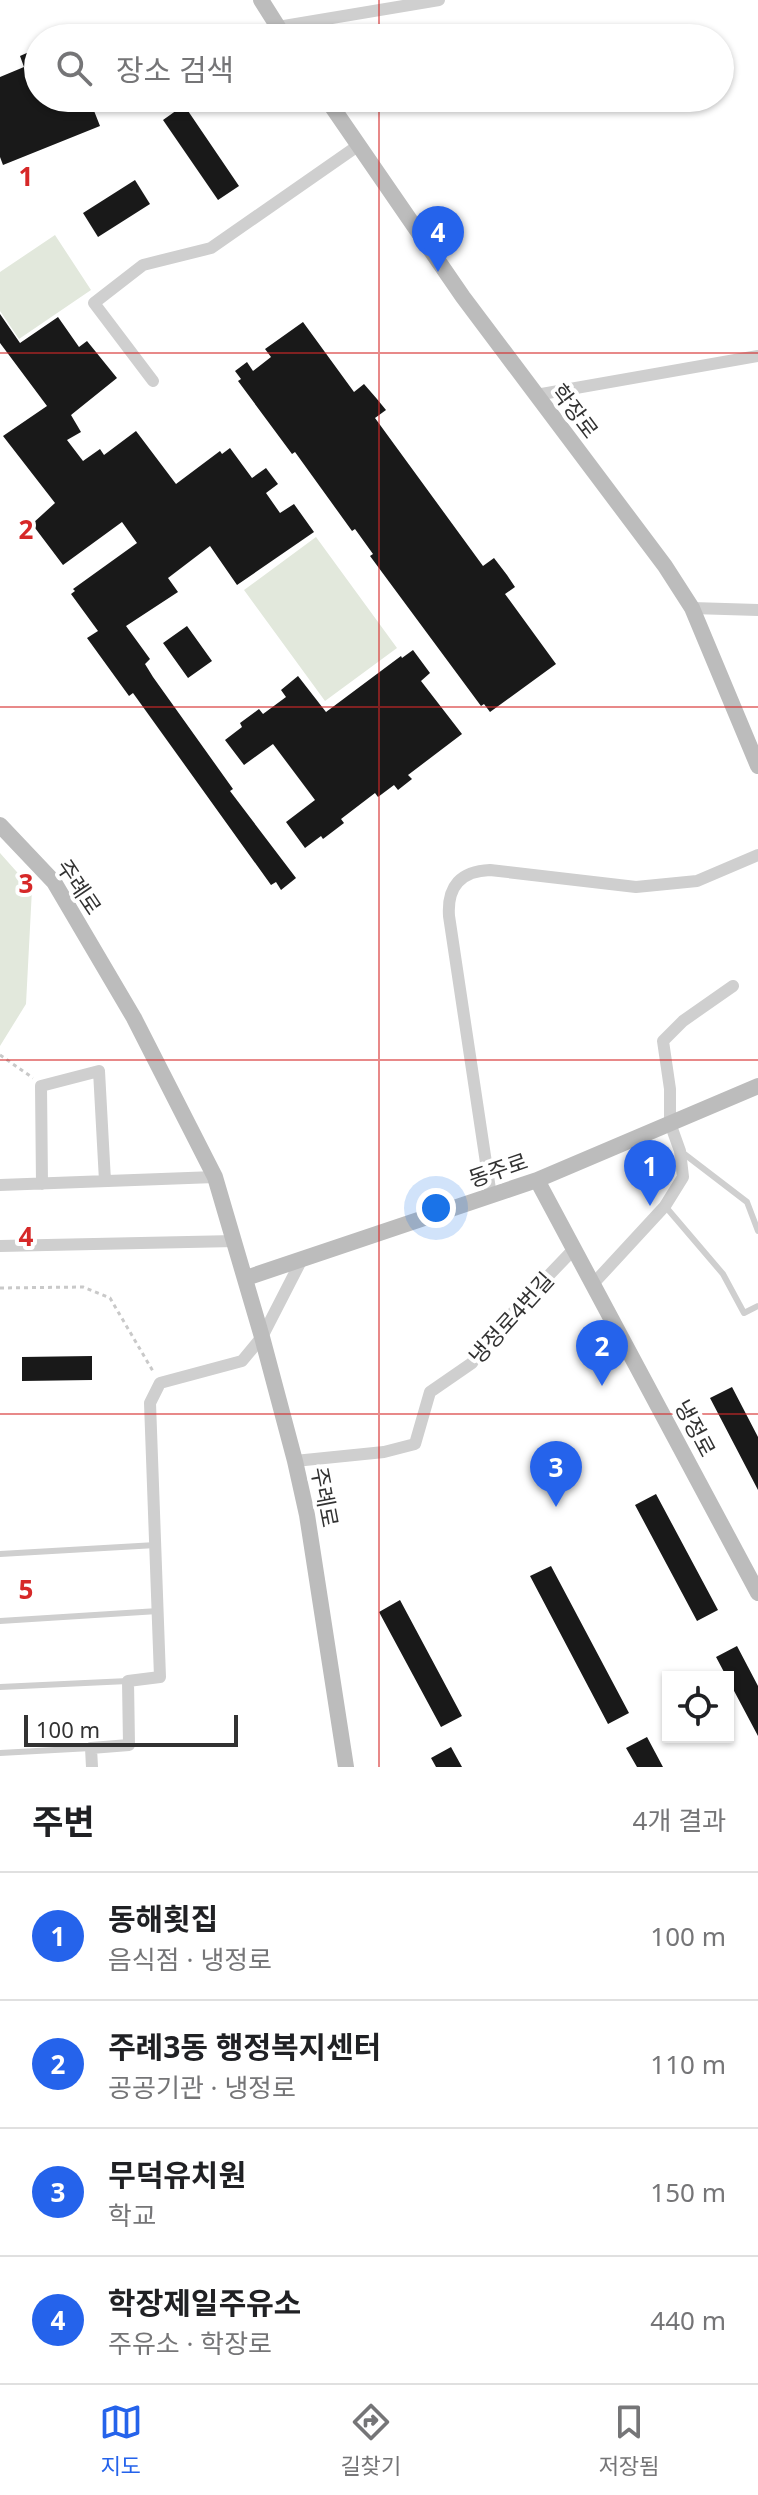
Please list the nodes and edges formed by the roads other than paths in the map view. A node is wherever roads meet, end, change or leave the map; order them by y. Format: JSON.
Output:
{"nodes":[{"id":1,"x":261,"y":0,"type":"edge"},
{"id":2,"x":439,"y":0,"type":"edge"},
{"id":3,"x":401,"y":2,"type":"edge"},
{"id":4,"x":277,"y":24,"type":"edge"},
{"id":5,"x":314,"y":24,"type":"edge"},
{"id":6,"x":336,"y":112,"type":"edge"},
{"id":7,"x":359,"y":145,"type":"junction"},
{"id":8,"x":758,"y":356,"type":"edge"},
{"id":9,"x":153,"y":381,"type":"dead end"},
{"id":10,"x":536,"y":395,"type":"junction"},
{"id":11,"x":692,"y":608,"type":"junction"},
{"id":12,"x":758,"y":610,"type":"edge"},
{"id":13,"x":758,"y":766,"type":"edge"},
{"id":14,"x":0,"y":825,"type":"edge"},
{"id":15,"x":758,"y":855,"type":"edge"},
{"id":16,"x":733,"y":986,"type":"dead end"},
{"id":17,"x":758,"y":1086,"type":"edge"},
{"id":18,"x":670,"y":1123,"type":"junction"},
{"id":19,"x":680,"y":1151,"type":"junction"},
{"id":20,"x":215,"y":1177,"type":"junction"},
{"id":21,"x":537,"y":1180,"type":"junction"},
{"id":22,"x":105,"y":1181,"type":"junction"},
{"id":23,"x":42,"y":1184,"type":"junction"},
{"id":24,"x":0,"y":1185,"type":"edge"},
{"id":25,"x":491,"y":1196,"type":"junction"},
{"id":26,"x":665,"y":1206,"type":"junction"},
{"id":27,"x":758,"y":1231,"type":"edge"},
{"id":28,"x":235,"y":1241,"type":"junction"},
{"id":29,"x":0,"y":1246,"type":"edge"},
{"id":30,"x":574,"y":1249,"type":"junction"},
{"id":31,"x":301,"y":1261,"type":"junction"},
{"id":32,"x":246,"y":1278,"type":"junction"},
{"id":33,"x":593,"y":1284,"type":"junction"},
{"id":34,"x":758,"y":1306,"type":"edge"},
{"id":35,"x":262,"y":1337,"type":"junction"},
{"id":36,"x":295,"y":1461,"type":"junction"},
{"id":37,"x":156,"y":1545,"type":"junction"},
{"id":38,"x":0,"y":1554,"type":"edge"},
{"id":39,"x":758,"y":1593,"type":"edge"},
{"id":40,"x":158,"y":1611,"type":"junction"},
{"id":41,"x":0,"y":1621,"type":"edge"},
{"id":42,"x":128,"y":1681,"type":"junction"},
{"id":43,"x":0,"y":1687,"type":"edge"},
{"id":44,"x":91,"y":1748,"type":"junction"},
{"id":45,"x":0,"y":1753,"type":"edge"},
{"id":46,"x":92,"y":1767,"type":"edge"},
{"id":47,"x":346,"y":1767,"type":"edge"}],
"edges":[{"from":1,"to":4,"type":"main road"},
{"from":2,"to":3,"type":"street"},
{"from":3,"to":5,"type":"street"},
{"from":6,"to":7,"type":"main road","name":"학장로"},
{"from":7,"to":9,"type":"street"},
{"from":7,"to":10,"type":"main road","name":"학장로"},
{"from":8,"to":10,"type":"street"},
{"from":10,"to":11,"type":"main road","name":"학장로"},
{"from":11,"to":12,"type":"street"},
{"from":11,"to":13,"type":"main road","name":"학장로"},
{"from":14,"to":20,"type":"main road","name":"주례로"},
{"from":15,"to":25,"type":"street"},
{"from":16,"to":18,"type":"street"},
{"from":17,"to":18,"type":"main road","name":"동주로"},
{"from":18,"to":19,"type":"street"},
{"from":18,"to":21,"type":"main road","name":"동주로"},
{"from":19,"to":26,"type":"street"},
{"from":19,"to":27,"type":"lane"},
{"from":20,"to":22,"type":"street"},
{"from":20,"to":28,"type":"main road","name":"주례로"},
{"from":21,"to":25,"type":"main road","name":"동주로"},
{"from":21,"to":30,"type":"main road","name":"냉정로"},
{"from":22,"to":23,"type":"street"},
{"from":22,"to":23,"type":"street"},
{"from":23,"to":24,"type":"street"},
{"from":25,"to":31,"type":"main road","name":"동주로"},
{"from":26,"to":33,"type":"street"},
{"from":26,"to":34,"type":"lane"},
{"from":28,"to":29,"type":"street"},
{"from":28,"to":32,"type":"main road","name":"주례로"},
{"from":30,"to":33,"type":"main road","name":"냉정로"},
{"from":30,"to":36,"type":"street","name":"냉정로4번길"},
{"from":31,"to":32,"type":"main road","name":"동주로"},
{"from":31,"to":35,"type":"street"},
{"from":32,"to":35,"type":"main road","name":"주례로"},
{"from":33,"to":39,"type":"main road","name":"냉정로"},
{"from":35,"to":36,"type":"main road","name":"주례로"},
{"from":35,"to":37,"type":"street"},
{"from":36,"to":47,"type":"main road","name":"주례로"},
{"from":37,"to":38,"type":"lane"},
{"from":37,"to":40,"type":"street"},
{"from":40,"to":41,"type":"lane"},
{"from":40,"to":42,"type":"street"},
{"from":42,"to":43,"type":"lane"},
{"from":42,"to":44,"type":"street"},
{"from":44,"to":45,"type":"lane"},
{"from":44,"to":46,"type":"street"}]}
